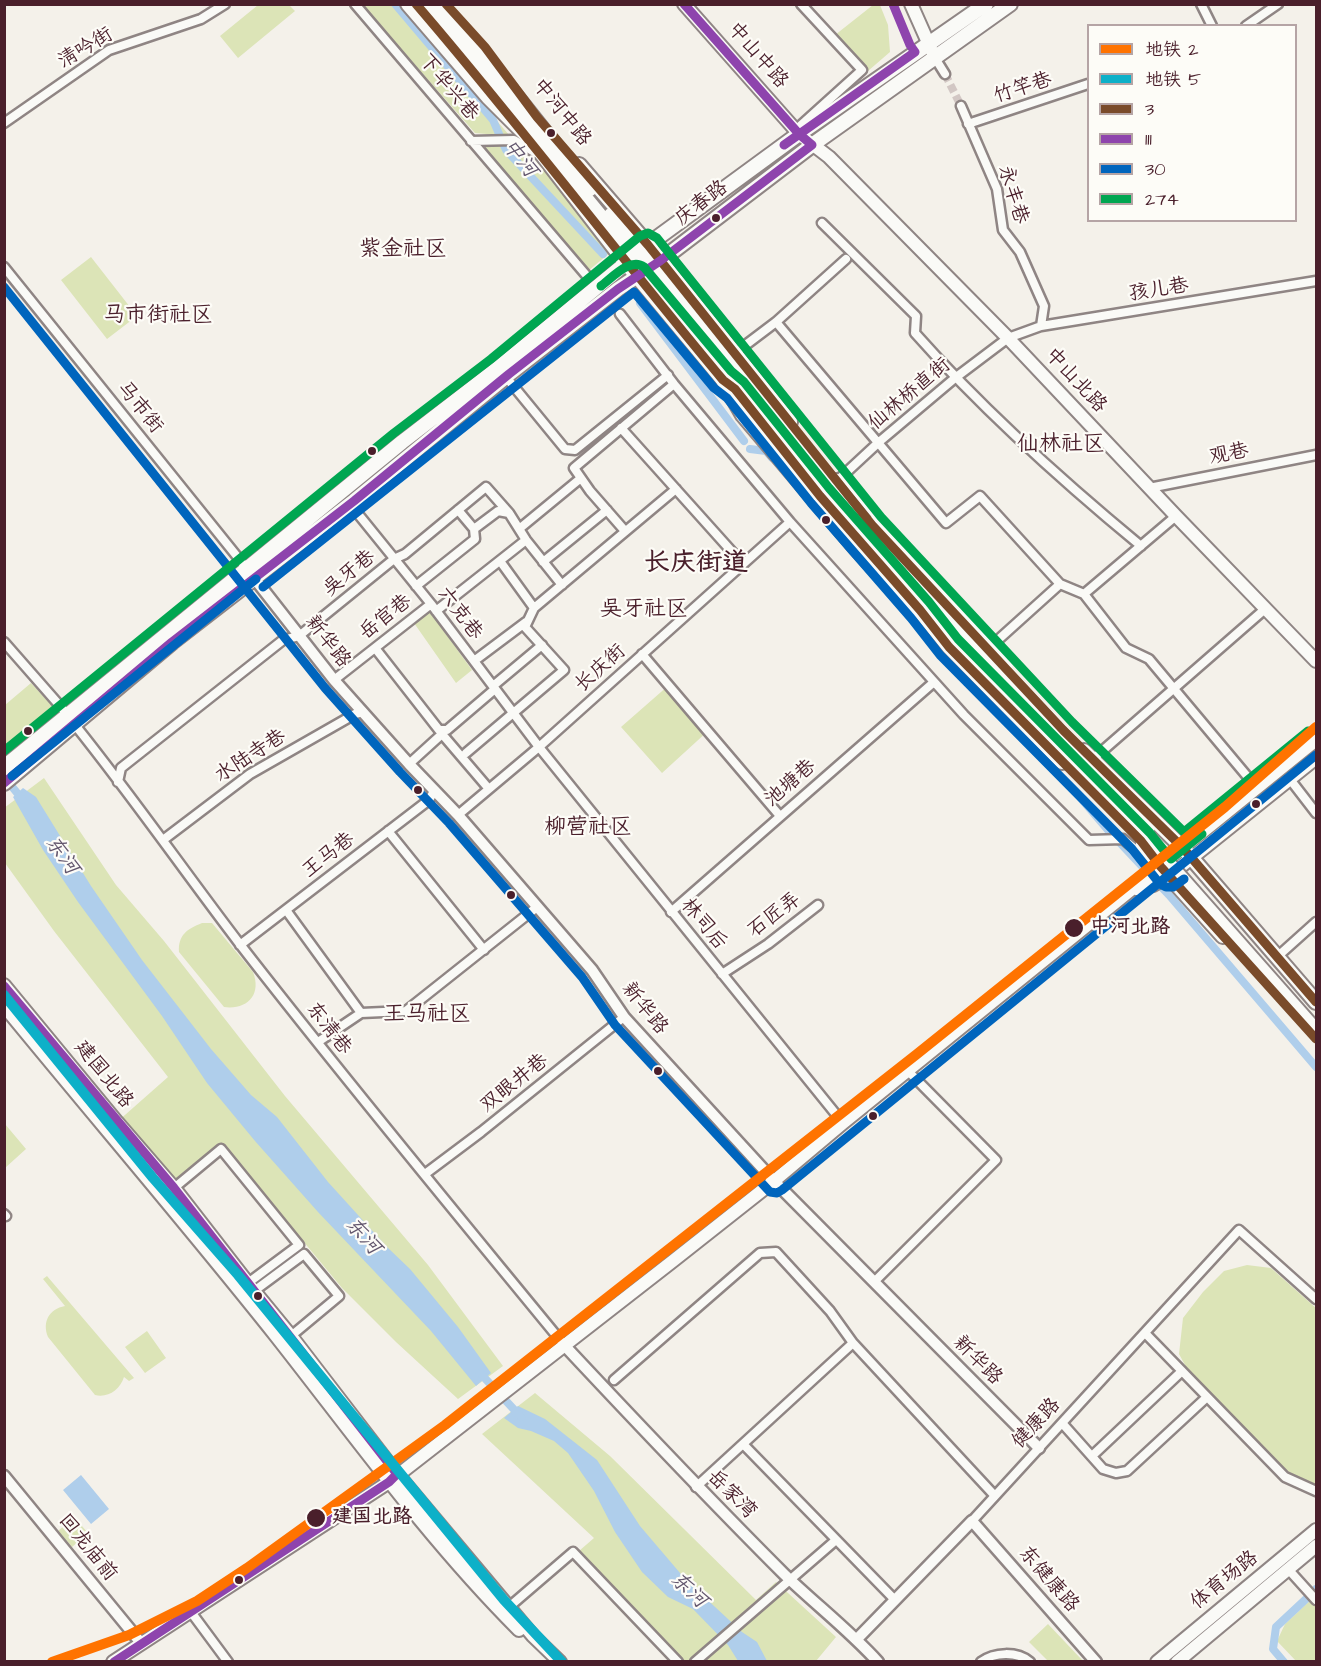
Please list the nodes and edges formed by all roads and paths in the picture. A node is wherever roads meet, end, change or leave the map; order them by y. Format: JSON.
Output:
{"nodes":[{"id":1,"x":225,"y":4,"type":"edge"},
{"id":2,"x":355,"y":4,"type":"edge"},
{"id":3,"x":408,"y":4,"type":"edge"},
{"id":4,"x":416,"y":4,"type":"edge"},
{"id":5,"x":423,"y":4,"type":"edge"},
{"id":6,"x":438,"y":4,"type":"edge"},
{"id":7,"x":446,"y":4,"type":"edge"},
{"id":8,"x":684,"y":4,"type":"edge"},
{"id":9,"x":801,"y":4,"type":"edge"},
{"id":10,"x":911,"y":4,"type":"edge"},
{"id":11,"x":986,"y":4,"type":"edge"},
{"id":12,"x":1010,"y":4,"type":"edge"},
{"id":13,"x":1201,"y":4,"type":"edge"},
{"id":14,"x":1278,"y":4,"type":"edge"},
{"id":15,"x":1211,"y":24,"type":"edge"},
{"id":16,"x":1249,"y":24,"type":"edge"},
{"id":17,"x":928,"y":44,"type":"junction"},
{"id":18,"x":935,"y":58,"type":"junction"},
{"id":19,"x":945,"y":74,"type":"tunnel mouth"},
{"id":20,"x":1087,"y":85,"type":"edge"},
{"id":21,"x":961,"y":106,"type":"tunnel mouth"},
{"id":22,"x":4,"y":123,"type":"edge"},
{"id":23,"x":968,"y":124,"type":"junction"},
{"id":24,"x":799,"y":134,"type":"junction"},
{"id":25,"x":528,"y":137,"type":"junction"},
{"id":26,"x":471,"y":141,"type":"junction"},
{"id":27,"x":812,"y":145,"type":"junction"},
{"id":28,"x":543,"y":157,"type":"junction"},
{"id":29,"x":822,"y":223,"type":"dead end"},
{"id":30,"x":648,"y":245,"type":"junction"},
{"id":31,"x":846,"y":259,"type":"dead end"},
{"id":32,"x":660,"y":261,"type":"junction"},
{"id":33,"x":626,"y":263,"type":"junction"},
{"id":34,"x":4,"y":267,"type":"edge"},
{"id":35,"x":636,"y":275,"type":"junction"},
{"id":36,"x":587,"y":276,"type":"dead end"},
{"id":37,"x":1317,"y":281,"type":"edge"},
{"id":38,"x":620,"y":314,"type":"dead end"},
{"id":39,"x":776,"y":322,"type":"junction"},
{"id":40,"x":1041,"y":326,"type":"junction"},
{"id":41,"x":1008,"y":338,"type":"junction"},
{"id":42,"x":735,"y":353,"type":"junction"},
{"id":43,"x":668,"y":375,"type":"junction"},
{"id":44,"x":506,"y":377,"type":"junction"},
{"id":45,"x":955,"y":378,"type":"junction"},
{"id":46,"x":723,"y":380,"type":"junction"},
{"id":47,"x":674,"y":384,"type":"junction"},
{"id":48,"x":621,"y":428,"type":"junction"},
{"id":49,"x":879,"y":442,"type":"junction"},
{"id":50,"x":1317,"y":455,"type":"edge"},
{"id":51,"x":581,"y":478,"type":"junction"},
{"id":52,"x":837,"y":481,"type":"junction"},
{"id":53,"x":1149,"y":488,"type":"junction"},
{"id":54,"x":676,"y":489,"type":"junction"},
{"id":55,"x":350,"y":504,"type":"junction"},
{"id":56,"x":458,"y":510,"type":"junction"},
{"id":57,"x":607,"y":510,"type":"junction"},
{"id":58,"x":509,"y":513,"type":"junction"},
{"id":59,"x":1176,"y":516,"type":"junction"},
{"id":60,"x":790,"y":522,"type":"junction"},
{"id":61,"x":474,"y":529,"type":"junction"},
{"id":62,"x":519,"y":529,"type":"junction"},
{"id":63,"x":625,"y":531,"type":"junction"},
{"id":64,"x":526,"y":540,"type":"junction"},
{"id":65,"x":1141,"y":546,"type":"junction"},
{"id":66,"x":394,"y":559,"type":"junction"},
{"id":67,"x":500,"y":561,"type":"junction"},
{"id":68,"x":543,"y":562,"type":"junction"},
{"id":69,"x":743,"y":564,"type":"junction"},
{"id":70,"x":251,"y":574,"type":"junction"},
{"id":71,"x":1060,"y":584,"type":"junction"},
{"id":72,"x":562,"y":585,"type":"junction"},
{"id":73,"x":416,"y":586,"type":"junction"},
{"id":74,"x":1084,"y":594,"type":"junction"},
{"id":75,"x":434,"y":607,"type":"junction"},
{"id":76,"x":534,"y":608,"type":"junction"},
{"id":77,"x":1264,"y":609,"type":"junction"},
{"id":78,"x":527,"y":621,"type":"junction"},
{"id":79,"x":299,"y":636,"type":"junction"},
{"id":80,"x":4,"y":642,"type":"edge"},
{"id":81,"x":542,"y":645,"type":"junction"},
{"id":82,"x":375,"y":648,"type":"junction"},
{"id":83,"x":961,"y":648,"type":"junction"},
{"id":84,"x":988,"y":649,"type":"junction"},
{"id":85,"x":642,"y":654,"type":"junction"},
{"id":86,"x":474,"y":661,"type":"junction"},
{"id":87,"x":1317,"y":661,"type":"edge"},
{"id":88,"x":334,"y":680,"type":"junction"},
{"id":89,"x":934,"y":682,"type":"junction"},
{"id":90,"x":494,"y":688,"type":"junction"},
{"id":91,"x":1174,"y":688,"type":"junction"},
{"id":92,"x":363,"y":712,"type":"junction"},
{"id":93,"x":514,"y":714,"type":"junction"},
{"id":94,"x":72,"y":720,"type":"junction"},
{"id":95,"x":1317,"y":740,"type":"edge"},
{"id":96,"x":539,"y":747,"type":"junction"},
{"id":97,"x":466,"y":753,"type":"dead end"},
{"id":98,"x":1317,"y":758,"type":"edge"},
{"id":99,"x":1093,"y":759,"type":"junction"},
{"id":100,"x":409,"y":764,"type":"junction"},
{"id":101,"x":10,"y":767,"type":"edge"},
{"id":102,"x":1289,"y":778,"type":"junction"},
{"id":103,"x":1103,"y":779,"type":"junction"},
{"id":104,"x":118,"y":782,"type":"junction"},
{"id":105,"x":4,"y":783,"type":"edge"},
{"id":106,"x":1257,"y":788,"type":"junction"},
{"id":107,"x":489,"y":789,"type":"junction"},
{"id":108,"x":434,"y":791,"type":"junction"},
{"id":109,"x":1317,"y":813,"type":"edge"},
{"id":110,"x":458,"y":815,"type":"junction"},
{"id":111,"x":780,"y":816,"type":"junction"},
{"id":112,"x":388,"y":831,"type":"junction"},
{"id":113,"x":163,"y":840,"type":"junction"},
{"id":114,"x":1187,"y":853,"type":"junction"},
{"id":115,"x":1158,"y":876,"type":"junction"},
{"id":116,"x":818,"y":905,"type":"dead end"},
{"id":117,"x":537,"y":908,"type":"junction"},
{"id":118,"x":286,"y":910,"type":"junction"},
{"id":119,"x":671,"y":912,"type":"junction"},
{"id":120,"x":1317,"y":922,"type":"edge"},
{"id":121,"x":240,"y":945,"type":"junction"},
{"id":122,"x":484,"y":950,"type":"junction"},
{"id":123,"x":1277,"y":957,"type":"junction"},
{"id":124,"x":722,"y":975,"type":"junction"},
{"id":125,"x":4,"y":985,"type":"edge"},
{"id":126,"x":1317,"y":1002,"type":"edge"},
{"id":127,"x":4,"y":1006,"type":"edge"},
{"id":128,"x":360,"y":1013,"type":"junction"},
{"id":129,"x":624,"y":1017,"type":"junction"},
{"id":130,"x":1317,"y":1018,"type":"edge"},
{"id":131,"x":1317,"y":1031,"type":"edge"},
{"id":132,"x":1317,"y":1039,"type":"edge"},
{"id":133,"x":318,"y":1042,"type":"junction"},
{"id":134,"x":909,"y":1072,"type":"junction"},
{"id":135,"x":843,"y":1123,"type":"junction"},
{"id":136,"x":425,"y":1174,"type":"junction"},
{"id":137,"x":774,"y":1181,"type":"junction"},
{"id":138,"x":174,"y":1188,"type":"junction"},
{"id":139,"x":874,"y":1282,"type":"junction"},
{"id":140,"x":251,"y":1287,"type":"junction"},
{"id":141,"x":1317,"y":1299,"type":"edge"},
{"id":142,"x":1145,"y":1333,"type":"junction"},
{"id":143,"x":291,"y":1336,"type":"junction"},
{"id":144,"x":853,"y":1343,"type":"junction"},
{"id":145,"x":566,"y":1346,"type":"junction"},
{"id":146,"x":1182,"y":1371,"type":"junction"},
{"id":147,"x":614,"y":1380,"type":"dead end"},
{"id":148,"x":1207,"y":1397,"type":"junction"},
{"id":149,"x":1062,"y":1423,"type":"junction"},
{"id":150,"x":743,"y":1443,"type":"junction"},
{"id":151,"x":1039,"y":1448,"type":"junction"},
{"id":152,"x":1092,"y":1456,"type":"junction"},
{"id":153,"x":4,"y":1476,"type":"edge"},
{"id":154,"x":393,"y":1478,"type":"junction"},
{"id":155,"x":696,"y":1486,"type":"junction"},
{"id":156,"x":1317,"y":1491,"type":"edge"},
{"id":157,"x":996,"y":1496,"type":"junction"},
{"id":158,"x":972,"y":1521,"type":"junction"},
{"id":159,"x":1317,"y":1530,"type":"edge"},
{"id":160,"x":836,"y":1540,"type":"junction"},
{"id":161,"x":1317,"y":1546,"type":"edge"},
{"id":162,"x":1288,"y":1569,"type":"junction"},
{"id":163,"x":790,"y":1580,"type":"junction"},
{"id":164,"x":895,"y":1600,"type":"junction"},
{"id":165,"x":1317,"y":1600,"type":"edge"},
{"id":166,"x":509,"y":1607,"type":"junction"},
{"id":167,"x":192,"y":1612,"type":"junction"},
{"id":168,"x":857,"y":1639,"type":"junction"},
{"id":169,"x":141,"y":1643,"type":"junction"},
{"id":170,"x":113,"y":1662,"type":"edge"},
{"id":171,"x":228,"y":1662,"type":"edge"},
{"id":172,"x":550,"y":1662,"type":"edge"},
{"id":173,"x":560,"y":1662,"type":"edge"},
{"id":174,"x":678,"y":1662,"type":"edge"},
{"id":175,"x":695,"y":1662,"type":"edge"},
{"id":176,"x":878,"y":1662,"type":"edge"},
{"id":177,"x":981,"y":1662,"type":"edge"},
{"id":178,"x":1030,"y":1662,"type":"edge"},
{"id":179,"x":1096,"y":1662,"type":"edge"},
{"id":180,"x":1157,"y":1662,"type":"edge"},
{"id":181,"x":1177,"y":1662,"type":"edge"}],
"edges":[{"from":1,"to":22,"type":"street","name":"清吟街"},
{"from":2,"to":26,"type":"street","name":"下华兴巷"},
{"from":3,"to":25,"type":"main road"},
{"from":4,"to":25,"type":"main road","name":"中河中路"},
{"from":5,"to":83,"type":"main road","bridge":true},
{"from":6,"to":103,"type":"main road","bridge":true},
{"from":7,"to":30,"type":"main road","name":"中河中路"},
{"from":8,"to":24,"type":"main road","name":"中山中路"},
{"from":9,"to":24,"type":"street"},
{"from":10,"to":17,"type":"main road"},
{"from":11,"to":17,"type":"main road","name":"庆春路"},
{"from":12,"to":18,"type":"main road","name":"庆春路"},
{"from":13,"to":15,"type":"street"},
{"from":14,"to":16,"type":"street"},
{"from":17,"to":18,"type":"main road"},
{"from":17,"to":24,"type":"main road","name":"庆春路"},
{"from":18,"to":19,"type":"street"},
{"from":18,"to":27,"type":"main road","name":"庆春路"},
{"from":20,"to":23,"type":"street","name":"竹竿巷"},
{"from":21,"to":23,"type":"street","name":"永丰巷"},
{"from":23,"to":40,"type":"street","name":"永丰巷"},
{"from":24,"to":27,"type":"main road","name":"中山北路"},
{"from":24,"to":30,"type":"main road","name":"庆春路"},
{"from":25,"to":28,"type":"main road","name":"中河中路"},
{"from":26,"to":28,"type":"street"},
{"from":26,"to":36,"type":"street","name":"下华兴巷"},
{"from":27,"to":32,"type":"main road","name":"庆春路"},
{"from":27,"to":41,"type":"main road","name":"中山北路"},
{"from":28,"to":33,"type":"main road","name":"中河中路"},
{"from":29,"to":45,"type":"street"},
{"from":30,"to":32,"type":"main road"},
{"from":30,"to":33,"type":"main road","name":"庆春路"},
{"from":31,"to":39,"type":"street"},
{"from":32,"to":35,"type":"main road","name":"庆春路"},
{"from":32,"to":42,"type":"main road"},
{"from":33,"to":35,"type":"main road"},
{"from":33,"to":70,"type":"main road","name":"庆春路"},
{"from":34,"to":70,"type":"street","name":"马市街"},
{"from":35,"to":44,"type":"main road","name":"庆春路"},
{"from":35,"to":46,"type":"main road"},
{"from":37,"to":40,"type":"street","name":"孩儿巷"},
{"from":38,"to":43,"type":"street"},
{"from":39,"to":42,"type":"street"},
{"from":39,"to":49,"type":"street"},
{"from":40,"to":41,"type":"street","name":"孩儿巷"},
{"from":41,"to":45,"type":"street","name":"仙林桥直街"},
{"from":41,"to":53,"type":"main road","name":"中山北路"},
{"from":42,"to":52,"type":"main road"},
{"from":43,"to":44,"type":"street"},
{"from":43,"to":47,"type":"street"},
{"from":44,"to":55,"type":"main road","name":"庆春路"},
{"from":45,"to":49,"type":"street","name":"仙林桥直街"},
{"from":45,"to":65,"type":"street"},
{"from":46,"to":83,"type":"main road","bridge":true},
{"from":46,"to":115,"type":"main road"},
{"from":47,"to":48,"type":"street"},
{"from":47,"to":60,"type":"street"},
{"from":48,"to":51,"type":"street"},
{"from":48,"to":54,"type":"street"},
{"from":49,"to":52,"type":"street","name":"仙林桥直街"},
{"from":49,"to":71,"type":"street"},
{"from":50,"to":53,"type":"street","name":"观巷"},
{"from":51,"to":57,"type":"street"},
{"from":51,"to":62,"type":"street"},
{"from":52,"to":84,"type":"main road"},
{"from":52,"to":103,"type":"main road","bridge":true},
{"from":53,"to":59,"type":"main road","name":"中山北路"},
{"from":54,"to":63,"type":"street"},
{"from":54,"to":69,"type":"street"},
{"from":55,"to":66,"type":"street","name":"六克巷"},
{"from":55,"to":70,"type":"main road","name":"庆春路"},
{"from":56,"to":58,"type":"street","name":"吴牙巷"},
{"from":56,"to":61,"type":"street"},
{"from":56,"to":66,"type":"street","name":"吴牙巷"},
{"from":57,"to":63,"type":"street"},
{"from":57,"to":68,"type":"street"},
{"from":58,"to":61,"type":"street"},
{"from":58,"to":62,"type":"street"},
{"from":59,"to":65,"type":"street"},
{"from":59,"to":77,"type":"main road","name":"中山北路"},
{"from":60,"to":69,"type":"street","name":"长庆街"},
{"from":60,"to":89,"type":"street"},
{"from":61,"to":73,"type":"street"},
{"from":62,"to":64,"type":"street"},
{"from":63,"to":72,"type":"street"},
{"from":64,"to":67,"type":"street","name":"岳官巷"},
{"from":64,"to":68,"type":"street"},
{"from":65,"to":74,"type":"street"},
{"from":66,"to":73,"type":"street","name":"六克巷"},
{"from":66,"to":79,"type":"street","name":"吴牙巷"},
{"from":67,"to":75,"type":"street","name":"岳官巷"},
{"from":67,"to":76,"type":"street"},
{"from":68,"to":72,"type":"street"},
{"from":69,"to":85,"type":"street","name":"长庆街"},
{"from":70,"to":79,"type":"street","name":"新华路"},
{"from":70,"to":94,"type":"main road","name":"庆春路"},
{"from":71,"to":74,"type":"street"},
{"from":71,"to":84,"type":"street"},
{"from":72,"to":76,"type":"street"},
{"from":73,"to":75,"type":"street","name":"六克巷"},
{"from":74,"to":91,"type":"street"},
{"from":75,"to":82,"type":"street","name":"岳官巷"},
{"from":75,"to":86,"type":"street","name":"六克巷"},
{"from":76,"to":78,"type":"street"},
{"from":77,"to":87,"type":"main road","name":"中山北路"},
{"from":77,"to":91,"type":"street"},
{"from":78,"to":81,"type":"street"},
{"from":78,"to":86,"type":"street"},
{"from":79,"to":88,"type":"street","name":"新华路"},
{"from":79,"to":104,"type":"street","name":"吴牙巷"},
{"from":80,"to":94,"type":"street","name":"东清巷"},
{"from":81,"to":90,"type":"street"},
{"from":81,"to":93,"type":"street"},
{"from":82,"to":88,"type":"street","name":"岳官巷"},
{"from":82,"to":90,"type":"street"},
{"from":83,"to":131,"type":"main road","bridge":true},
{"from":84,"to":99,"type":"main road"},
{"from":85,"to":96,"type":"street","name":"长庆街"},
{"from":85,"to":111,"type":"street"},
{"from":86,"to":90,"type":"street","name":"六克巷"},
{"from":88,"to":92,"type":"street","name":"新华路"},
{"from":89,"to":111,"type":"street","name":"池塘巷"},
{"from":89,"to":115,"type":"street"},
{"from":90,"to":93,"type":"street","name":"六克巷"},
{"from":91,"to":99,"type":"street"},
{"from":91,"to":106,"type":"street"},
{"from":92,"to":100,"type":"street","name":"新华路"},
{"from":92,"to":113,"type":"street","name":"水陆寺巷"},
{"from":93,"to":96,"type":"street","name":"六克巷"},
{"from":93,"to":97,"type":"street"},
{"from":94,"to":101,"type":"main road","name":"庆春路"},
{"from":94,"to":104,"type":"street","name":"东清巷"},
{"from":95,"to":106,"type":"main road"},
{"from":96,"to":107,"type":"street","name":"长庆街"},
{"from":96,"to":119,"type":"street","name":"林司后"},
{"from":98,"to":102,"type":"main road"},
{"from":99,"to":114,"type":"main road"},
{"from":100,"to":107,"type":"street"},
{"from":100,"to":108,"type":"street","name":"新华路"},
{"from":101,"to":105,"type":"main road","name":"庆春路"},
{"from":102,"to":109,"type":"street"},
{"from":102,"to":114,"type":"main road"},
{"from":103,"to":130,"type":"main road","bridge":true},
{"from":104,"to":113,"type":"street","name":"东清巷"},
{"from":106,"to":114,"type":"main road"},
{"from":107,"to":110,"type":"street","name":"长庆街"},
{"from":108,"to":110,"type":"street","name":"新华路"},
{"from":108,"to":112,"type":"street","name":"王马巷"},
{"from":110,"to":117,"type":"street","name":"新华路"},
{"from":111,"to":119,"type":"street","name":"池塘巷"},
{"from":112,"to":118,"type":"street","name":"王马巷"},
{"from":112,"to":122,"type":"street"},
{"from":113,"to":121,"type":"street","name":"东清巷"},
{"from":114,"to":115,"type":"main road"},
{"from":114,"to":123,"type":"main road"},
{"from":115,"to":132,"type":"main road"},
{"from":115,"to":134,"type":"main road"},
{"from":116,"to":124,"type":"street","name":"石匠弄"},
{"from":117,"to":122,"type":"street"},
{"from":117,"to":129,"type":"street","name":"新华路"},
{"from":118,"to":121,"type":"street","name":"王马巷"},
{"from":118,"to":128,"type":"street"},
{"from":119,"to":124,"type":"street","name":"林司后"},
{"from":120,"to":123,"type":"street"},
{"from":121,"to":133,"type":"street","name":"东清巷"},
{"from":122,"to":128,"type":"street"},
{"from":123,"to":126,"type":"main road"},
{"from":124,"to":135,"type":"street","name":"林司后"},
{"from":125,"to":138,"type":"main road","name":"建国北路"},
{"from":127,"to":154,"type":"main road","name":"建国北路"},
{"from":128,"to":133,"type":"street"},
{"from":129,"to":136,"type":"street","name":"双眼井巷"},
{"from":129,"to":137,"type":"street","name":"新华路"},
{"from":133,"to":136,"type":"street","name":"东清巷"},
{"from":134,"to":135,"type":"main road"},
{"from":134,"to":139,"type":"street"},
{"from":135,"to":137,"type":"main road"},
{"from":136,"to":145,"type":"street","name":"东清巷"},
{"from":137,"to":139,"type":"street","name":"新华路"},
{"from":137,"to":145,"type":"main road"},
{"from":138,"to":140,"type":"main road","name":"建国北路"},
{"from":138,"to":140,"type":"street"},
{"from":139,"to":151,"type":"street","name":"新华路"},
{"from":140,"to":143,"type":"main road","name":"建国北路"},
{"from":140,"to":143,"type":"street"},
{"from":141,"to":142,"type":"street","name":"健康路"},
{"from":142,"to":146,"type":"street"},
{"from":142,"to":149,"type":"street","name":"健康路"},
{"from":143,"to":154,"type":"main road","name":"建国北路"},
{"from":144,"to":147,"type":"street"},
{"from":144,"to":150,"type":"street"},
{"from":144,"to":157,"type":"street"},
{"from":145,"to":154,"type":"main road"},
{"from":145,"to":155,"type":"street","name":"岳家湾"},
{"from":146,"to":148,"type":"street"},
{"from":146,"to":152,"type":"street"},
{"from":148,"to":152,"type":"street"},
{"from":148,"to":156,"type":"street"},
{"from":149,"to":151,"type":"street","name":"健康路"},
{"from":149,"to":152,"type":"street"},
{"from":150,"to":155,"type":"street"},
{"from":150,"to":160,"type":"street"},
{"from":151,"to":157,"type":"street","name":"健康路"},
{"from":153,"to":169,"type":"street","name":"回龙庙前"},
{"from":154,"to":166,"type":"main road","name":"建国北路"},
{"from":154,"to":167,"type":"main road"},
{"from":154,"to":172,"type":"main road","name":"建国北路"},
{"from":155,"to":163,"type":"street","name":"岳家湾"},
{"from":157,"to":158,"type":"street","name":"健康路"},
{"from":158,"to":164,"type":"street","name":"健康路"},
{"from":158,"to":179,"type":"street","name":"东健康路"},
{"from":159,"to":180,"type":"main road","name":"体育场路"},
{"from":160,"to":163,"type":"street"},
{"from":160,"to":164,"type":"street"},
{"from":161,"to":162,"type":"main road","name":"体育场路"},
{"from":162,"to":165,"type":"street"},
{"from":162,"to":181,"type":"main road","name":"体育场路"},
{"from":163,"to":168,"type":"street","name":"岳家湾"},
{"from":163,"to":175,"type":"street"},
{"from":164,"to":168,"type":"street","name":"健康路"},
{"from":166,"to":173,"type":"main road","name":"建国北路"},
{"from":166,"to":174,"type":"street"},
{"from":167,"to":169,"type":"main road"},
{"from":167,"to":171,"type":"street"},
{"from":168,"to":176,"type":"street","name":"岳家湾"},
{"from":169,"to":170,"type":"main road"},
{"from":177,"to":178,"type":"street"}]}
